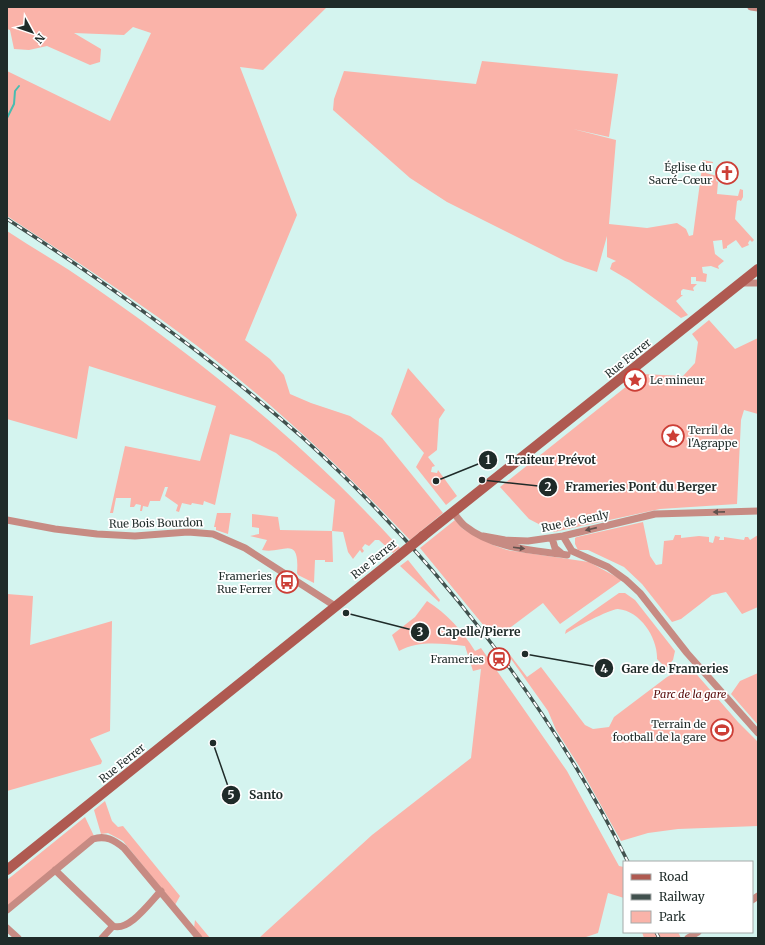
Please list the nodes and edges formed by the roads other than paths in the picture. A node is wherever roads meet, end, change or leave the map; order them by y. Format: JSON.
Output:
{"nodes":[{"id":1,"x":751,"y":7,"type":"edge"},
{"id":2,"x":758,"y":8,"type":"edge"},
{"id":3,"x":758,"y":269,"type":"edge"},
{"id":4,"x":740,"y":283,"type":"junction"},
{"id":5,"x":758,"y":283,"type":"edge"},
{"id":6,"x":758,"y":511,"type":"edge"},
{"id":7,"x":453,"y":512,"type":"junction"},
{"id":8,"x":7,"y":520,"type":"edge"},
{"id":9,"x":483,"y":536,"type":"junction"},
{"id":10,"x":563,"y":536,"type":"junction"},
{"id":11,"x":552,"y":538,"type":"junction"},
{"id":12,"x":567,"y":555,"type":"junction"},
{"id":13,"x":593,"y":560,"type":"junction"},
{"id":14,"x":335,"y":606,"type":"junction"},
{"id":15,"x":758,"y":733,"type":"edge"},
{"id":16,"x":7,"y":870,"type":"edge"},
{"id":17,"x":55,"y":870,"type":"junction"},
{"id":18,"x":161,"y":891,"type":"junction"},
{"id":19,"x":7,"y":910,"type":"edge"},
{"id":20,"x":113,"y":926,"type":"junction"},
{"id":21,"x":7,"y":928,"type":"edge"},
{"id":22,"x":18,"y":938,"type":"edge"},
{"id":23,"x":102,"y":938,"type":"edge"},
{"id":24,"x":199,"y":938,"type":"edge"}],
"edges":[{"from":1,"to":2,"type":"street"},
{"from":3,"to":4,"type":"main road","name":"Rue Ferrer"},
{"from":4,"to":5,"type":"street"},
{"from":4,"to":7,"type":"main road","name":"Rue Ferrer"},
{"from":6,"to":10,"type":"street","name":"Rue de Genly","one_way":true},
{"from":7,"to":9,"type":"street"},
{"from":7,"to":14,"type":"main road","name":"Rue Ferrer","bridge":true},
{"from":8,"to":14,"type":"street","name":"Rue Bois Bourdon"},
{"from":9,"to":11,"type":"street","name":"Rue de Genly"},
{"from":9,"to":12,"type":"street","one_way":true},
{"from":10,"to":11,"type":"street","name":"Rue de Genly"},
{"from":10,"to":13,"type":"street"},
{"from":11,"to":12,"type":"street"},
{"from":12,"to":13,"type":"street"},
{"from":13,"to":15,"type":"street"},
{"from":14,"to":16,"type":"main road","name":"Rue Ferrer"},
{"from":17,"to":18,"type":"street"},
{"from":17,"to":19,"type":"street"},
{"from":17,"to":20,"type":"street"},
{"from":18,"to":20,"type":"street"},
{"from":18,"to":24,"type":"street"},
{"from":20,"to":23,"type":"street"},
{"from":21,"to":22,"type":"street"}]}
